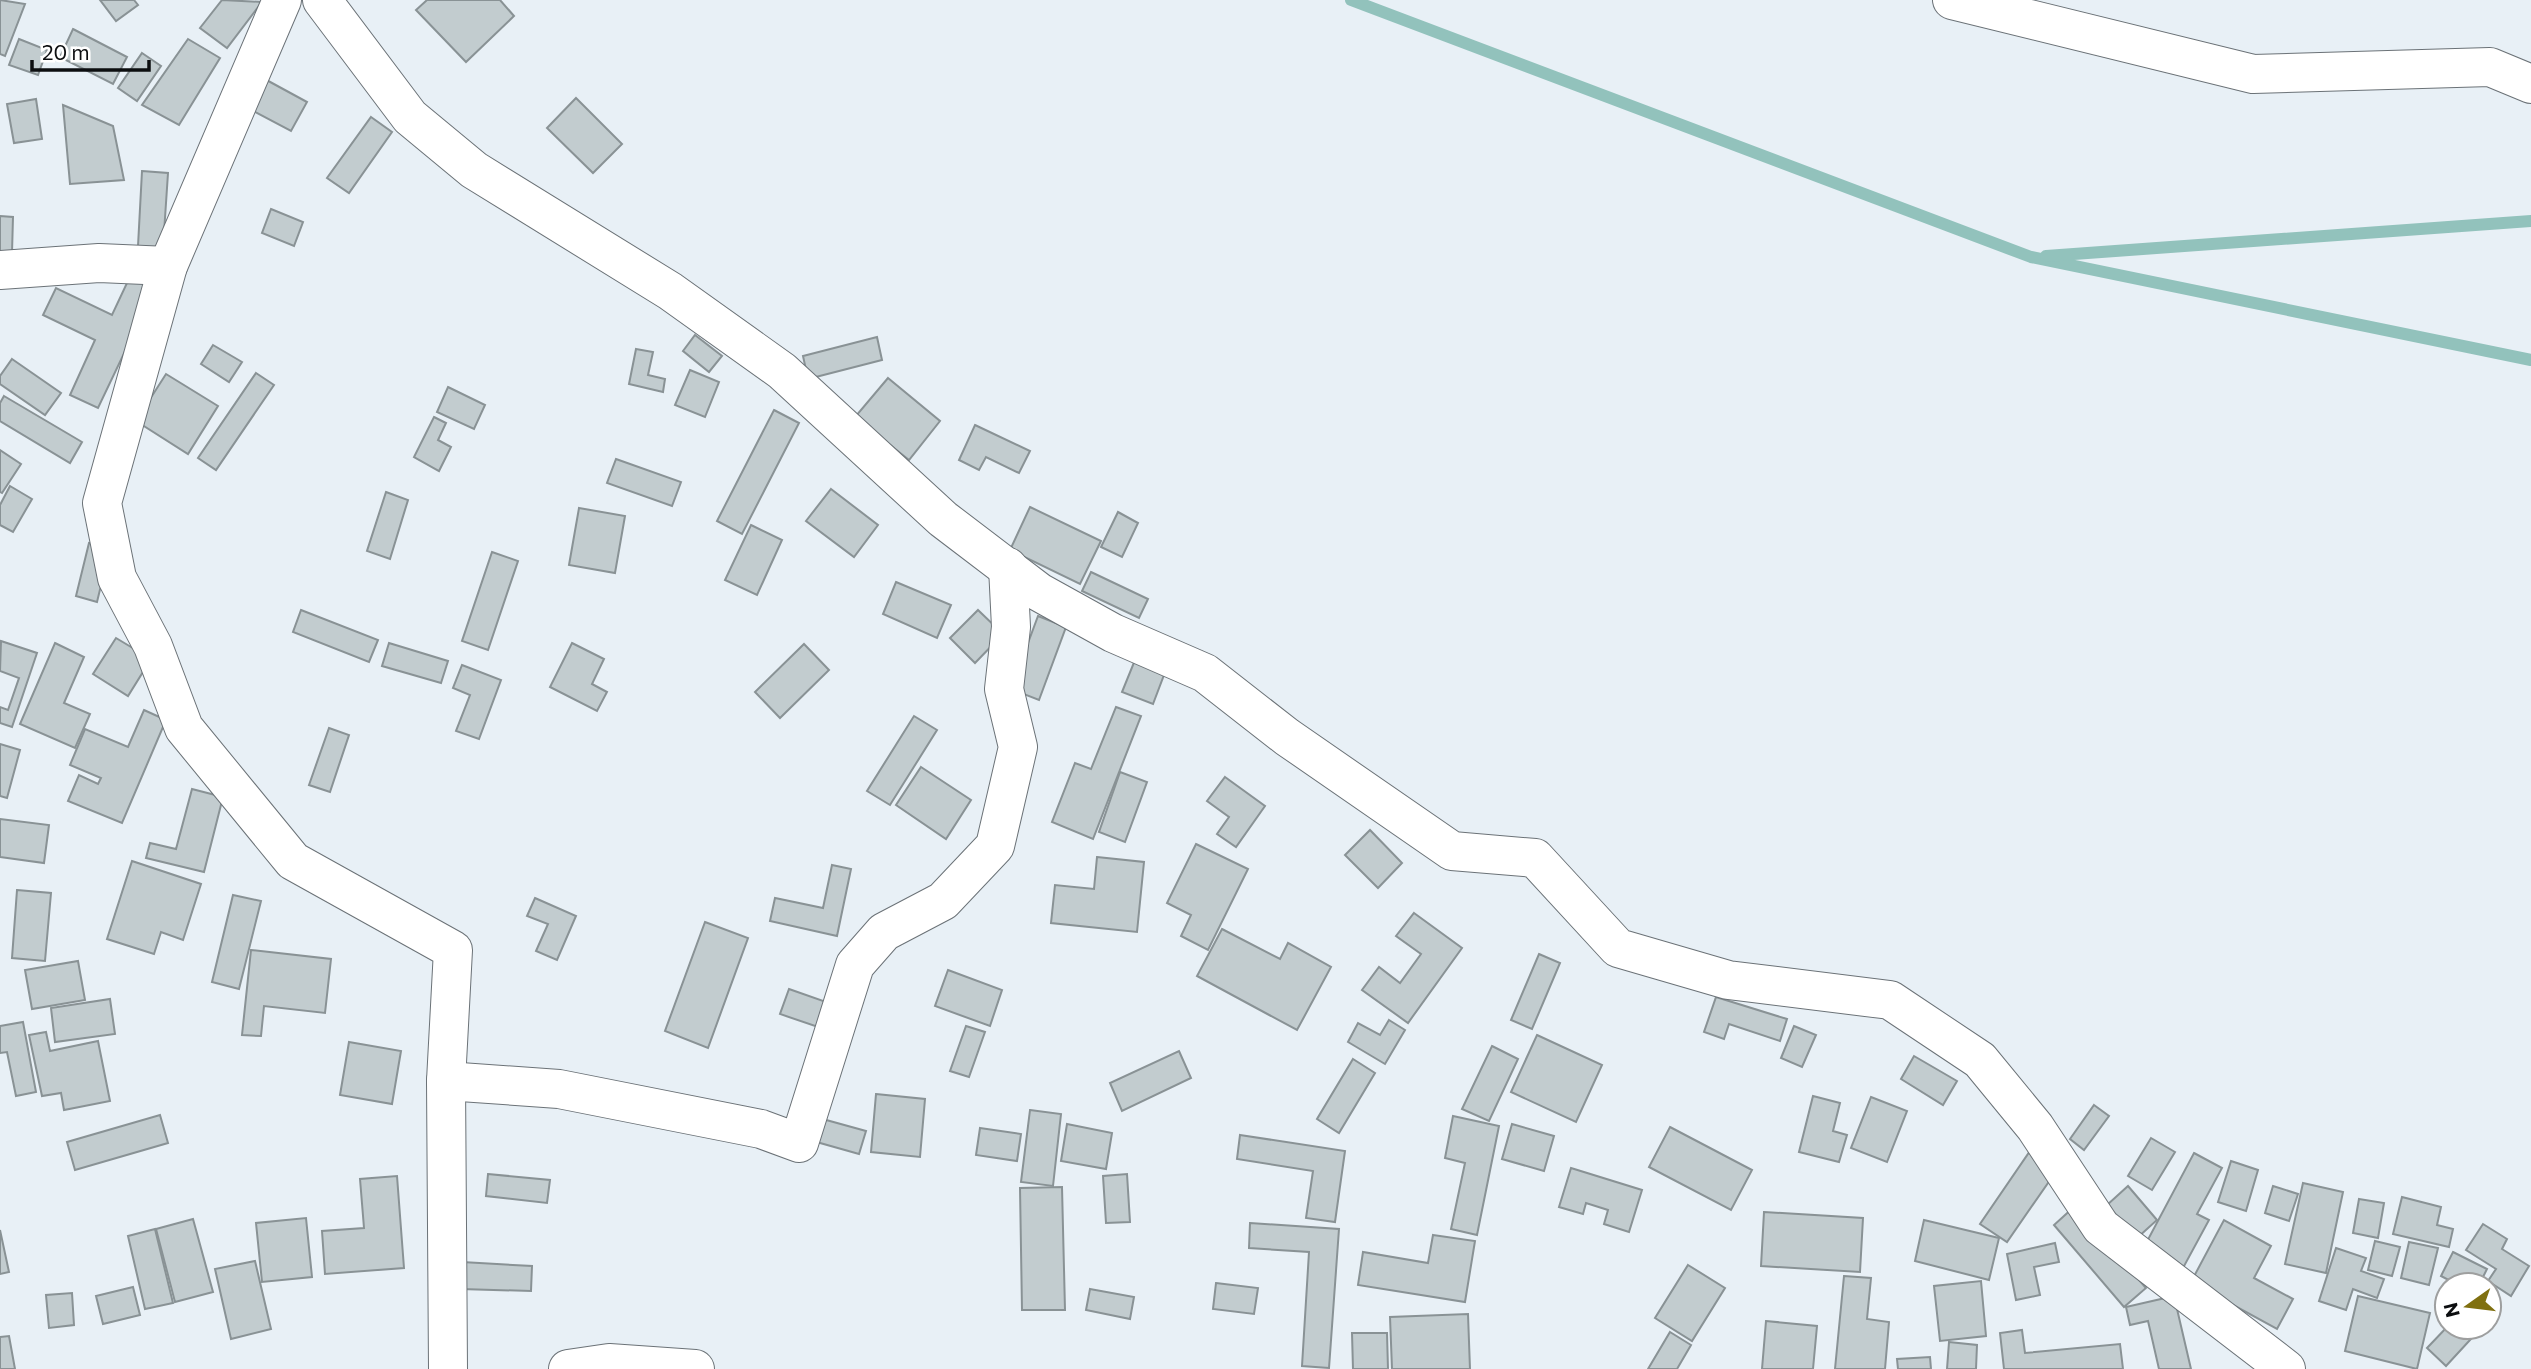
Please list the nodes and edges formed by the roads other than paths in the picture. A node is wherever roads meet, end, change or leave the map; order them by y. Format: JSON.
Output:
{"nodes":[{"id":1,"x":282,"y":0,"type":"edge"},
{"id":2,"x":322,"y":0,"type":"edge"},
{"id":3,"x":1952,"y":0,"type":"edge"},
{"id":4,"x":2531,"y":84,"type":"edge"},
{"id":5,"x":168,"y":266,"type":"junction"},
{"id":6,"x":0,"y":270,"type":"edge"},
{"id":7,"x":1008,"y":567,"type":"junction"},
{"id":8,"x":446,"y":1081,"type":"junction"},
{"id":9,"x":448,"y":1369,"type":"edge"},
{"id":10,"x":568,"y":1369,"type":"edge"},
{"id":11,"x":695,"y":1369,"type":"edge"},
{"id":12,"x":2286,"y":1369,"type":"edge"}],
"edges":[{"from":1,"to":5,"type":"street"},
{"from":2,"to":7,"type":"street"},
{"from":3,"to":4,"type":"street"},
{"from":5,"to":6,"type":"street"},
{"from":5,"to":8,"type":"street"},
{"from":7,"to":8,"type":"street"},
{"from":7,"to":12,"type":"street"},
{"from":8,"to":9,"type":"street"},
{"from":10,"to":11,"type":"street"}]}
